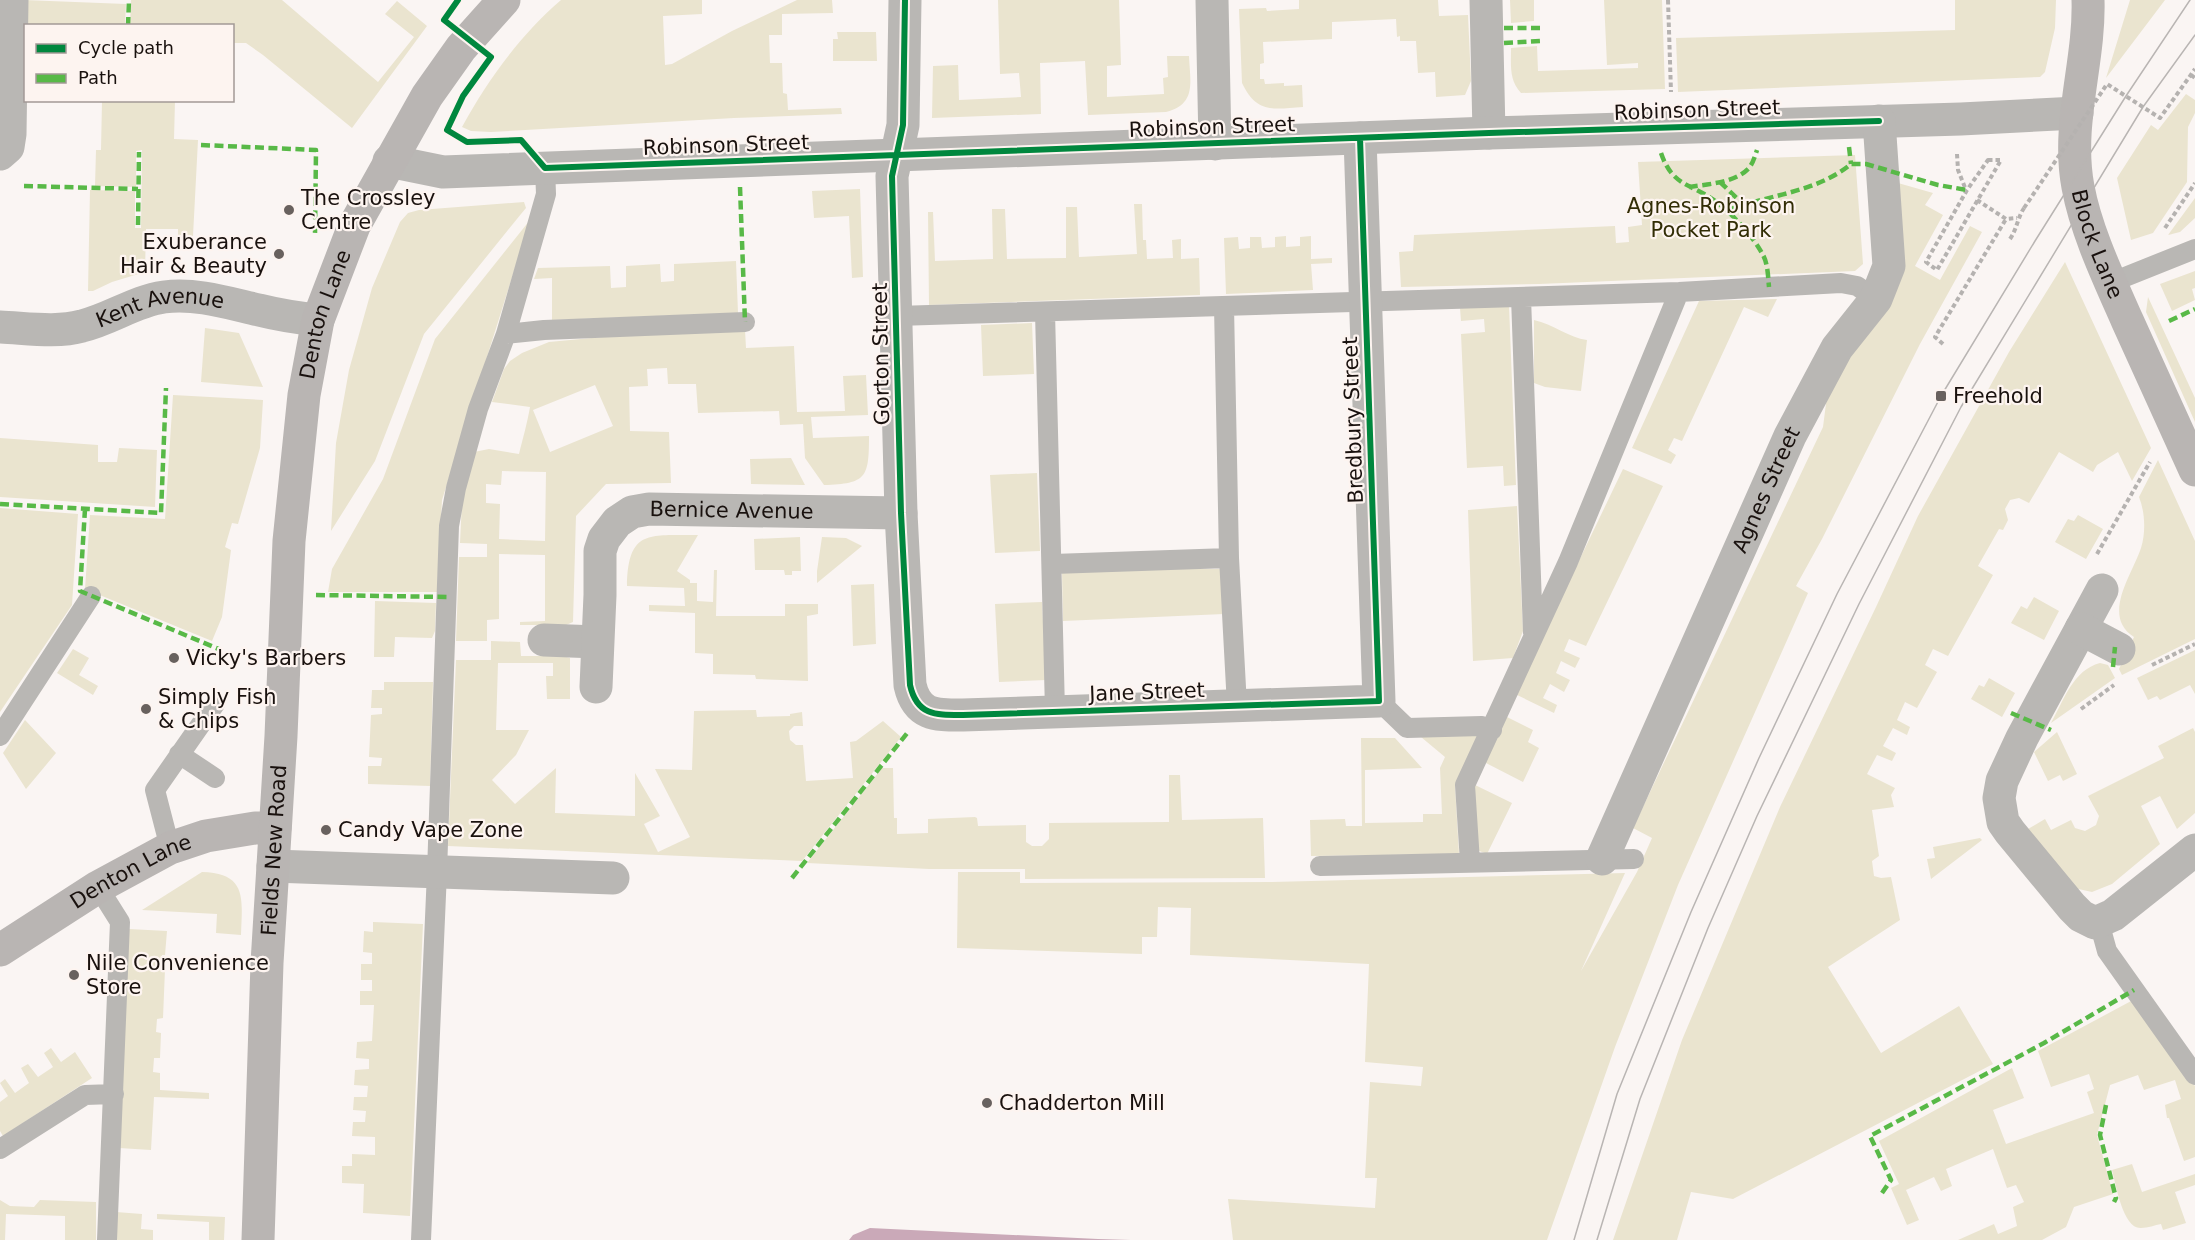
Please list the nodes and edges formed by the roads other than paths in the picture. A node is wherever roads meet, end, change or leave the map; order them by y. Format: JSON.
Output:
{"nodes":[{"id":1,"x":12,"y":0,"type":"edge"},
{"id":2,"x":503,"y":0,"type":"edge"},
{"id":3,"x":905,"y":0,"type":"edge"},
{"id":4,"x":1212,"y":0,"type":"edge"},
{"id":5,"x":1486,"y":0,"type":"edge"},
{"id":6,"x":2088,"y":0,"type":"edge"},
{"id":7,"x":2077,"y":113,"type":"junction"},
{"id":8,"x":1879,"y":121,"type":"junction"},
{"id":9,"x":1489,"y":133,"type":"junction"},
{"id":10,"x":1360,"y":138,"type":"junction"},
{"id":11,"x":1215,"y":144,"type":"junction"},
{"id":12,"x":0,"y":154,"type":"edge"},
{"id":13,"x":898,"y":155,"type":"junction"},
{"id":14,"x":389,"y":161,"type":"junction"},
{"id":15,"x":545,"y":168,"type":"junction"},
{"id":16,"x":2195,"y":249,"type":"edge"},
{"id":17,"x":2110,"y":283,"type":"junction"},
{"id":18,"x":1679,"y":292,"type":"junction"},
{"id":19,"x":1521,"y":297,"type":"junction"},
{"id":20,"x":1876,"y":299,"type":"junction"},
{"id":21,"x":1365,"y":302,"type":"junction"},
{"id":22,"x":1224,"y":306,"type":"junction"},
{"id":23,"x":1045,"y":312,"type":"junction"},
{"id":24,"x":897,"y":316,"type":"junction"},
{"id":25,"x":318,"y":320,"type":"junction"},
{"id":26,"x":745,"y":322,"type":"dead end"},
{"id":27,"x":0,"y":327,"type":"edge"},
{"id":28,"x":506,"y":334,"type":"junction"},
{"id":29,"x":2195,"y":470,"type":"edge"},
{"id":30,"x":901,"y":513,"type":"junction"},
{"id":31,"x":1229,"y":558,"type":"junction"},
{"id":32,"x":1053,"y":564,"type":"junction"},
{"id":33,"x":2097,"y":576,"type":"road end"},
{"id":34,"x":91,"y":596,"type":"dead end"},
{"id":35,"x":286,"y":603,"type":"joint"},
{"id":36,"x":2081,"y":629,"type":"junction"},
{"id":37,"x":1533,"y":636,"type":"junction"},
{"id":38,"x":544,"y":640,"type":"dead end"},
{"id":39,"x":597,"y":642,"type":"junction"},
{"id":40,"x":2119,"y":649,"type":"dead end"},
{"id":41,"x":596,"y":687,"type":"dead end"},
{"id":42,"x":1379,"y":701,"type":"junction"},
{"id":43,"x":215,"y":704,"type":"dead end"},
{"id":44,"x":919,"y":705,"type":"joint"},
{"id":45,"x":1237,"y":706,"type":"junction"},
{"id":46,"x":1055,"y":711,"type":"junction"},
{"id":47,"x":1492,"y":730,"type":"junction"},
{"id":48,"x":0,"y":736,"type":"edge"},
{"id":49,"x":180,"y":754,"type":"junction"},
{"id":50,"x":215,"y":778,"type":"dead end"},
{"id":51,"x":275,"y":828,"type":"junction"},
{"id":52,"x":170,"y":848,"type":"junction"},
{"id":53,"x":2195,"y":850,"type":"edge"},
{"id":54,"x":1618,"y":859,"type":"joint"},
{"id":55,"x":1470,"y":862,"type":"junction"},
{"id":56,"x":273,"y":866,"type":"junction"},
{"id":57,"x":1320,"y":867,"type":"dead end"},
{"id":58,"x":437,"y":872,"type":"junction"},
{"id":59,"x":613,"y":878,"type":"dead end"},
{"id":60,"x":98,"y":887,"type":"junction"},
{"id":61,"x":2100,"y":922,"type":"junction"},
{"id":62,"x":0,"y":950,"type":"edge"},
{"id":63,"x":2195,"y":1075,"type":"edge"},
{"id":64,"x":114,"y":1095,"type":"junction"},
{"id":65,"x":0,"y":1149,"type":"edge"},
{"id":66,"x":107,"y":1240,"type":"edge"},
{"id":67,"x":258,"y":1240,"type":"edge"},
{"id":68,"x":421,"y":1240,"type":"edge"}],
"edges":[{"from":1,"to":12,"type":"street"},
{"from":2,"to":14,"type":"street","name":"Denton Lane"},
{"from":3,"to":13,"type":"street","name":"Gorton Street"},
{"from":4,"to":11,"type":"street"},
{"from":5,"to":9,"type":"street"},
{"from":6,"to":7,"type":"street","name":"Block Lane"},
{"from":7,"to":8,"type":"street","name":"Robinson Street"},
{"from":7,"to":17,"type":"street","name":"Block Lane"},
{"from":8,"to":9,"type":"street","name":"Robinson Street"},
{"from":8,"to":20,"type":"street","name":"Agnes Street"},
{"from":9,"to":10,"type":"street","name":"Robinson Street"},
{"from":10,"to":11,"type":"street","name":"Robinson Street"},
{"from":10,"to":21,"type":"street","name":"Bredbury Street"},
{"from":11,"to":13,"type":"street","name":"Robinson Street"},
{"from":13,"to":15,"type":"street","name":"Robinson Street"},
{"from":13,"to":24,"type":"street","name":"Gorton Street"},
{"from":14,"to":15,"type":"street","name":"Robinson Street"},
{"from":14,"to":25,"type":"street","name":"Denton Lane"},
{"from":15,"to":28,"type":"lane"},
{"from":16,"to":17,"type":"lane"},
{"from":17,"to":29,"type":"street","name":"Block Lane"},
{"from":18,"to":19,"type":"lane"},
{"from":18,"to":20,"type":"lane"},
{"from":18,"to":37,"type":"lane"},
{"from":19,"to":21,"type":"lane"},
{"from":19,"to":37,"type":"lane"},
{"from":20,"to":54,"type":"street","name":"Agnes Street"},
{"from":21,"to":22,"type":"lane"},
{"from":21,"to":42,"type":"street","name":"Bredbury Street"},
{"from":22,"to":23,"type":"lane"},
{"from":22,"to":31,"type":"lane"},
{"from":23,"to":24,"type":"lane"},
{"from":23,"to":32,"type":"lane"},
{"from":24,"to":30,"type":"street","name":"Gorton Street"},
{"from":25,"to":27,"type":"street","name":"Kent Avenue"},
{"from":25,"to":35,"type":"street","name":"Denton Lane"},
{"from":26,"to":28,"type":"lane"},
{"from":28,"to":58,"type":"lane"},
{"from":30,"to":39,"type":"street","name":"Bernice Avenue"},
{"from":30,"to":44,"type":"street","name":"Gorton Street"},
{"from":31,"to":32,"type":"lane"},
{"from":31,"to":45,"type":"lane"},
{"from":32,"to":46,"type":"lane"},
{"from":33,"to":36,"type":"street"},
{"from":34,"to":48,"type":"lane"},
{"from":35,"to":51,"type":"street","name":"Fields New Road"},
{"from":36,"to":40,"type":"street"},
{"from":36,"to":61,"type":"street"},
{"from":37,"to":47,"type":"lane"},
{"from":38,"to":39,"type":"street"},
{"from":39,"to":41,"type":"street","name":"Bernice Avenue"},
{"from":42,"to":45,"type":"street","name":"Jane Street"},
{"from":42,"to":47,"type":"lane"},
{"from":43,"to":49,"type":"lane"},
{"from":44,"to":46,"type":"street","name":"Jane Street"},
{"from":45,"to":46,"type":"street","name":"Jane Street"},
{"from":47,"to":55,"type":"lane"},
{"from":49,"to":50,"type":"lane"},
{"from":49,"to":52,"type":"lane"},
{"from":51,"to":52,"type":"street","name":"Denton Lane"},
{"from":51,"to":56,"type":"street","name":"Fields New Road"},
{"from":52,"to":60,"type":"street","name":"Denton Lane"},
{"from":53,"to":61,"type":"street"},
{"from":54,"to":55,"type":"lane"},
{"from":55,"to":57,"type":"lane"},
{"from":56,"to":58,"type":"street"},
{"from":56,"to":67,"type":"street","name":"Fields New Road"},
{"from":58,"to":59,"type":"street"},
{"from":58,"to":68,"type":"lane"},
{"from":60,"to":62,"type":"street","name":"Denton Lane"},
{"from":60,"to":64,"type":"lane"},
{"from":61,"to":63,"type":"lane"},
{"from":64,"to":65,"type":"lane"},
{"from":64,"to":66,"type":"lane"}]}
